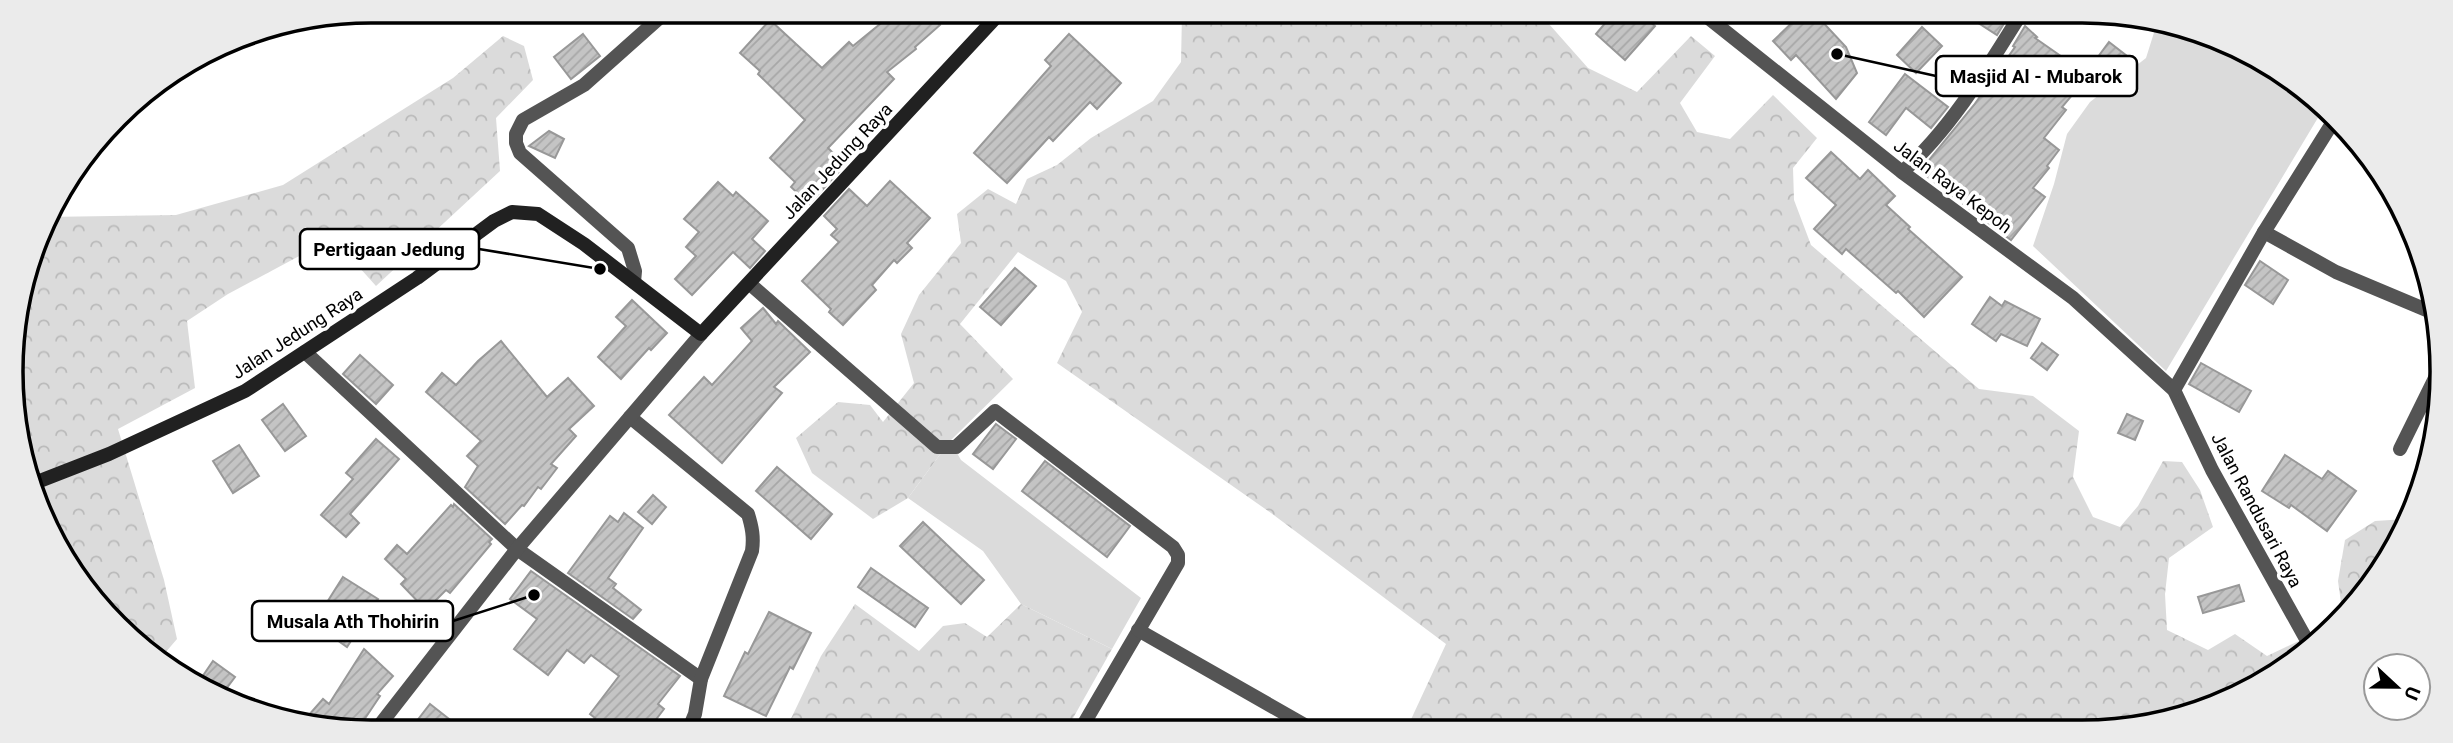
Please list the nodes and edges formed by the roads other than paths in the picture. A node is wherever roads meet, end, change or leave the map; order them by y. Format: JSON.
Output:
{"nodes":[{"id":1,"x":653,"y":23,"type":"edge"},
{"id":2,"x":991,"y":23,"type":"edge"},
{"id":3,"x":1715,"y":23,"type":"edge"},
{"id":4,"x":2015,"y":23,"type":"edge"},
{"id":5,"x":2330,"y":127,"type":"edge"},
{"id":6,"x":1902,"y":172,"type":"junction"},
{"id":7,"x":2264,"y":232,"type":"junction"},
{"id":8,"x":635,"y":282,"type":"junction"},
{"id":9,"x":750,"y":284,"type":"junction"},
{"id":10,"x":2425,"y":309,"type":"edge"},
{"id":11,"x":701,"y":334,"type":"junction"},
{"id":12,"x":305,"y":352,"type":"junction"},
{"id":13,"x":2430,"y":386,"type":"edge"},
{"id":14,"x":2174,"y":390,"type":"junction"},
{"id":15,"x":630,"y":417,"type":"junction"},
{"id":16,"x":2400,"y":449,"type":"dead end"},
{"id":17,"x":40,"y":481,"type":"edge"},
{"id":18,"x":517,"y":549,"type":"junction"},
{"id":19,"x":1138,"y":630,"type":"junction"},
{"id":20,"x":2306,"y":638,"type":"edge"},
{"id":21,"x":701,"y":679,"type":"junction"},
{"id":22,"x":384,"y":720,"type":"edge"},
{"id":23,"x":692,"y":720,"type":"edge"},
{"id":24,"x":1086,"y":720,"type":"edge"},
{"id":25,"x":1296,"y":720,"type":"edge"}],
"edges":[{"from":1,"to":8,"type":"street"},
{"from":2,"to":9,"type":"street","name":"Jalan Jedung Raya"},
{"from":3,"to":6,"type":"street","name":"Jalan Raya Kepoh"},
{"from":4,"to":6,"type":"street"},
{"from":5,"to":7,"type":"street"},
{"from":6,"to":14,"type":"street","name":"Jalan Raya Kepoh"},
{"from":7,"to":10,"type":"street"},
{"from":7,"to":14,"type":"street"},
{"from":8,"to":11,"type":"street","name":"Jalan Jedung Raya"},
{"from":8,"to":12,"type":"street","name":"Jalan Jedung Raya"},
{"from":9,"to":11,"type":"street","name":"Jalan Jedung Raya"},
{"from":9,"to":19,"type":"street"},
{"from":11,"to":15,"type":"street","name":"Jalan Jedung Raya"},
{"from":12,"to":17,"type":"street","name":"Jalan Jedung Raya"},
{"from":12,"to":18,"type":"street"},
{"from":13,"to":16,"type":"street"},
{"from":14,"to":20,"type":"street","name":"Jalan Randusari Raya"},
{"from":15,"to":18,"type":"street","name":"Jalan Jedung Raya"},
{"from":15,"to":21,"type":"street"},
{"from":18,"to":21,"type":"street"},
{"from":18,"to":22,"type":"street","name":"Jalan Jedung Raya"},
{"from":19,"to":24,"type":"street"},
{"from":19,"to":25,"type":"street"},
{"from":21,"to":23,"type":"street"}]}
